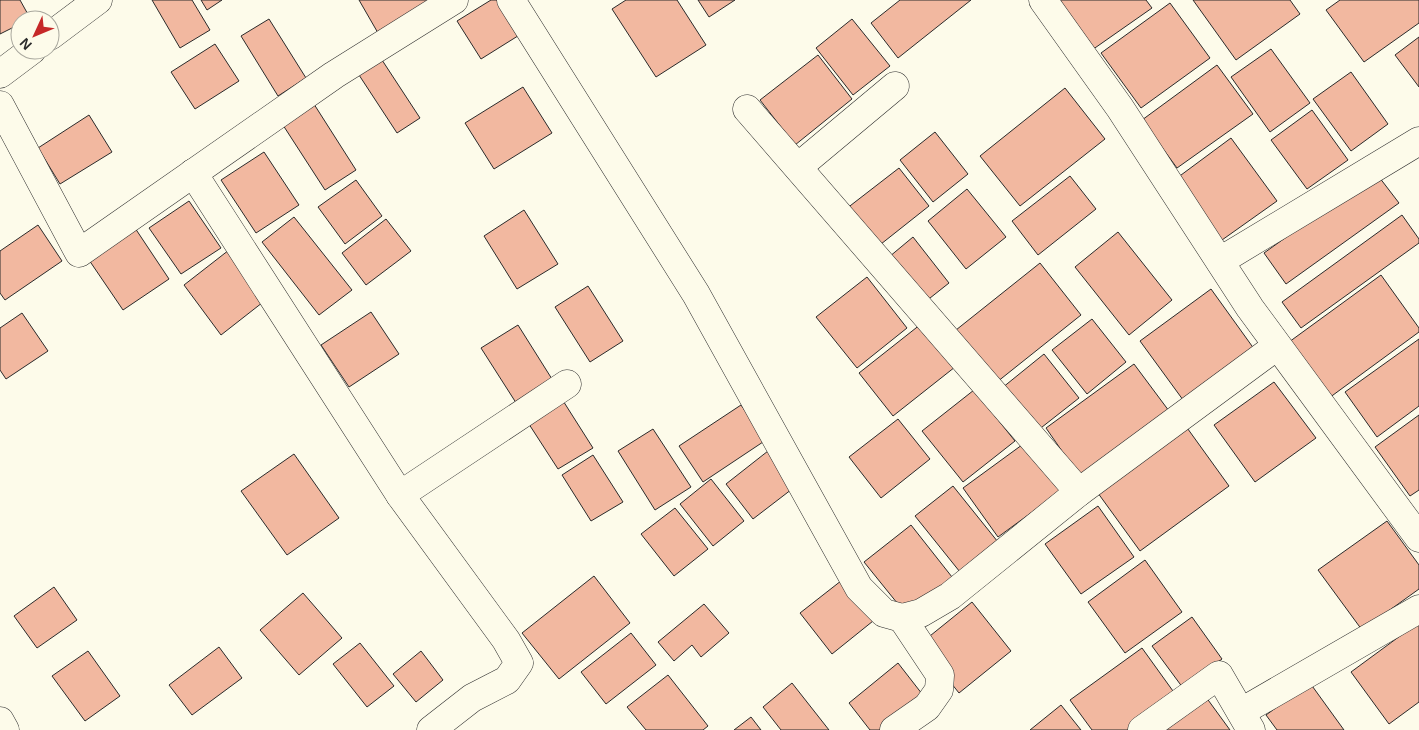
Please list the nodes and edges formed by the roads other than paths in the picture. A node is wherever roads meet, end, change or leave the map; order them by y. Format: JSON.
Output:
{"nodes":[{"id":1,"x":98,"y":0,"type":"edge"},
{"id":2,"x":454,"y":0,"type":"edge"},
{"id":3,"x":511,"y":0,"type":"edge"},
{"id":4,"x":1043,"y":0,"type":"edge"},
{"id":5,"x":60,"y":28,"type":"edge"},
{"id":6,"x":19,"y":60,"type":"edge"},
{"id":7,"x":0,"y":74,"type":"edge"},
{"id":8,"x":895,"y":86,"type":"dead end"},
{"id":9,"x":0,"y":105,"type":"edge"},
{"id":10,"x":747,"y":109,"type":"dead end"},
{"id":11,"x":1419,"y":141,"type":"edge"},
{"id":12,"x":798,"y":167,"type":"junction"},
{"id":13,"x":193,"y":173,"type":"junction"},
{"id":14,"x":1220,"y":261,"type":"junction"},
{"id":15,"x":1277,"y":346,"type":"junction"},
{"id":16,"x":567,"y":384,"type":"dead end"},
{"id":17,"x":1079,"y":492,"type":"junction"},
{"id":18,"x":400,"y":495,"type":"junction"},
{"id":19,"x":1419,"y":538,"type":"edge"},
{"id":20,"x":1419,"y":609,"type":"edge"},
{"id":21,"x":902,"y":618,"type":"junction"},
{"id":22,"x":0,"y":721,"type":"edge"},
{"id":23,"x":1246,"y":721,"type":"edge"},
{"id":24,"x":5,"y":730,"type":"edge"},
{"id":25,"x":431,"y":730,"type":"edge"},
{"id":26,"x":894,"y":730,"type":"edge"},
{"id":27,"x":1142,"y":730,"type":"edge"}],
"edges":[{"from":1,"to":5,"type":"street"},
{"from":2,"to":13,"type":"street"},
{"from":3,"to":21,"type":"street"},
{"from":4,"to":14,"type":"street"},
{"from":6,"to":7,"type":"street"},
{"from":8,"to":12,"type":"street"},
{"from":9,"to":13,"type":"street"},
{"from":10,"to":12,"type":"street"},
{"from":11,"to":14,"type":"street"},
{"from":12,"to":17,"type":"street"},
{"from":13,"to":18,"type":"street"},
{"from":14,"to":15,"type":"street"},
{"from":15,"to":17,"type":"street"},
{"from":15,"to":19,"type":"street"},
{"from":16,"to":18,"type":"street"},
{"from":17,"to":21,"type":"street"},
{"from":18,"to":25,"type":"street"},
{"from":20,"to":23,"type":"street"},
{"from":21,"to":26,"type":"street"},
{"from":22,"to":24,"type":"street"},
{"from":23,"to":27,"type":"street"}]}
